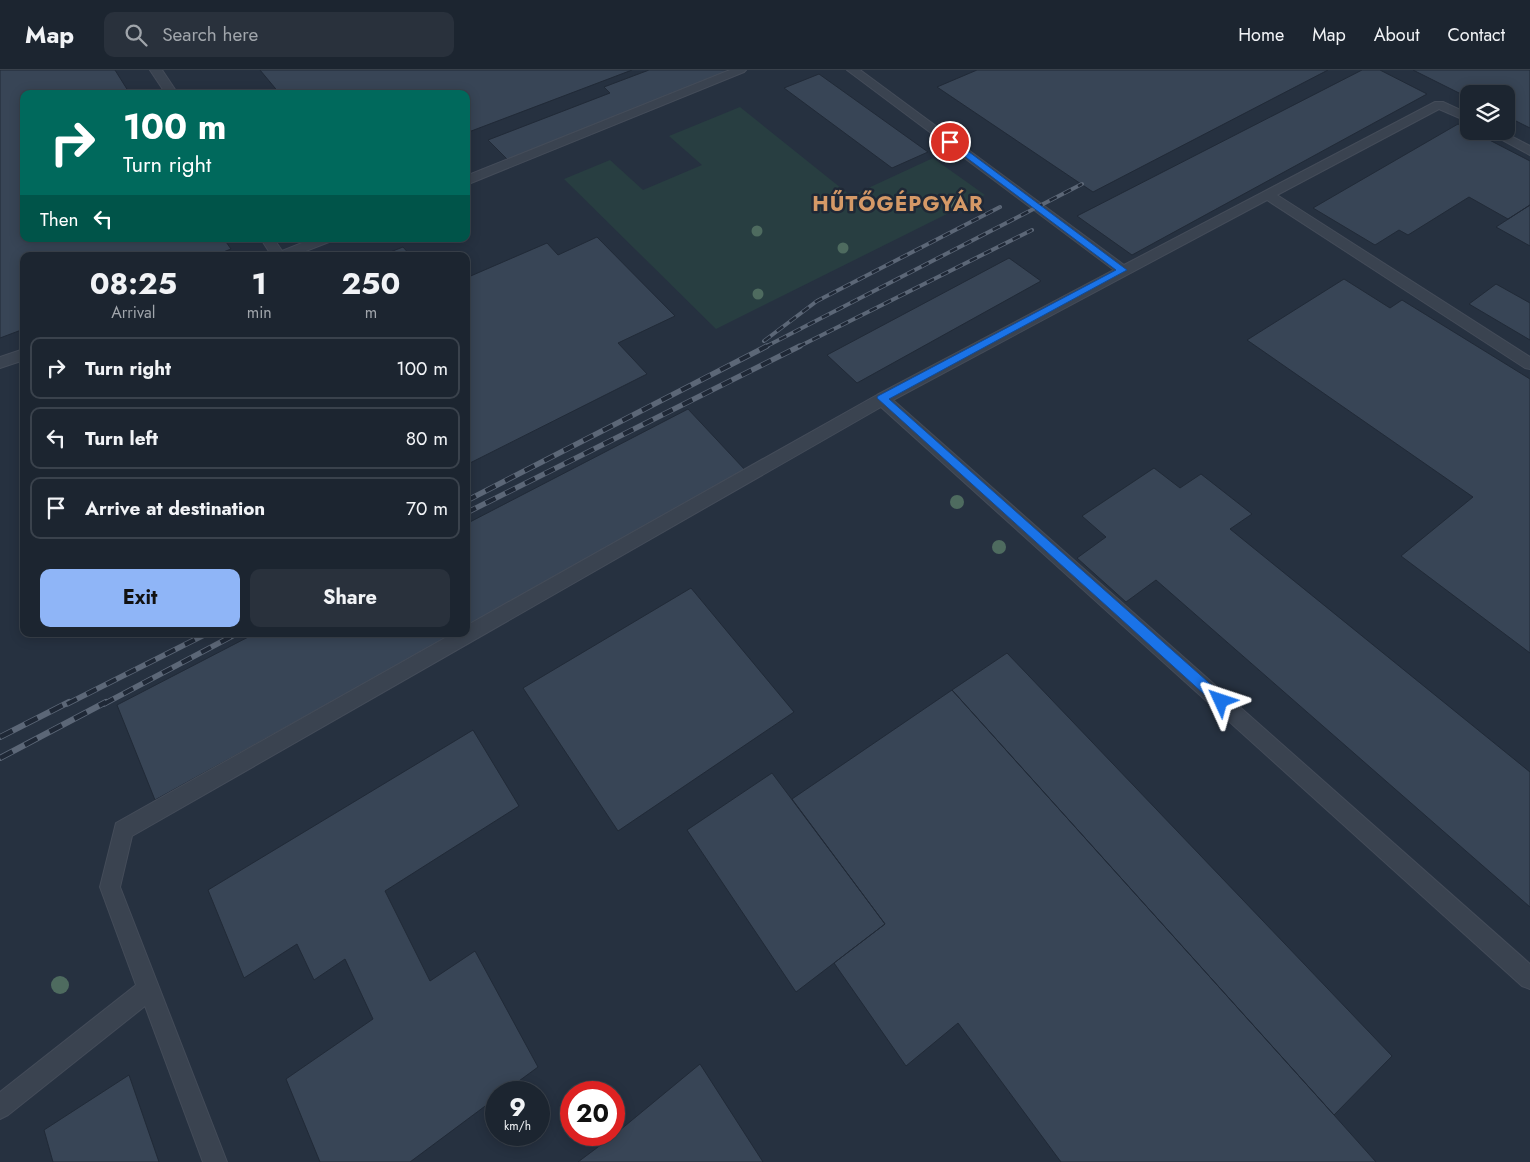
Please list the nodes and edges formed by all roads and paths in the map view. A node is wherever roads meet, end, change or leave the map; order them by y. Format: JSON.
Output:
{"nodes":[{"id":1,"x":156,"y":70,"type":"edge"},
{"id":2,"x":740,"y":70,"type":"edge"},
{"id":3,"x":862,"y":73,"type":"edge"},
{"id":4,"x":169,"y":90,"type":"edge"},
{"id":5,"x":1460,"y":114,"type":"edge"},
{"id":6,"x":1509,"y":140,"type":"edge"},
{"id":7,"x":1530,"y":151,"type":"edge"},
{"id":8,"x":470,"y":179,"type":"edge"},
{"id":9,"x":1268,"y":195,"type":"junction"},
{"id":10,"x":269,"y":242,"type":"edge"},
{"id":11,"x":316,"y":242,"type":"edge"},
{"id":12,"x":277,"y":252,"type":"edge"},
{"id":13,"x":290,"y":252,"type":"edge"},
{"id":14,"x":1122,"y":270,"type":"junction"},
{"id":15,"x":20,"y":356,"type":"edge"},
{"id":16,"x":0,"y":363,"type":"edge"},
{"id":17,"x":1530,"y":364,"type":"edge"},
{"id":18,"x":882,"y":398,"type":"junction"},
{"id":19,"x":470,"y":632,"type":"edge"},
{"id":20,"x":462,"y":637,"type":"edge"},
{"id":21,"x":1530,"y":978,"type":"edge"},
{"id":22,"x":150,"y":988,"type":"junction"},
{"id":23,"x":0,"y":1106,"type":"edge"},
{"id":24,"x":215,"y":1162,"type":"edge"}],
"edges":[{"from":1,"to":4,"type":"lane"},
{"from":2,"to":8,"type":"lane"},
{"from":3,"to":14,"type":"lane"},
{"from":5,"to":9,"type":"lane"},
{"from":6,"to":7,"type":"lane"},
{"from":9,"to":14,"type":"lane"},
{"from":9,"to":17,"type":"lane"},
{"from":10,"to":12,"type":"lane"},
{"from":11,"to":13,"type":"lane"},
{"from":14,"to":18,"type":"lane"},
{"from":15,"to":16,"type":"lane"},
{"from":18,"to":19,"type":"lane"},
{"from":18,"to":21,"type":"lane"},
{"from":20,"to":22,"type":"lane"},
{"from":22,"to":23,"type":"lane"},
{"from":22,"to":24,"type":"lane"}]}
